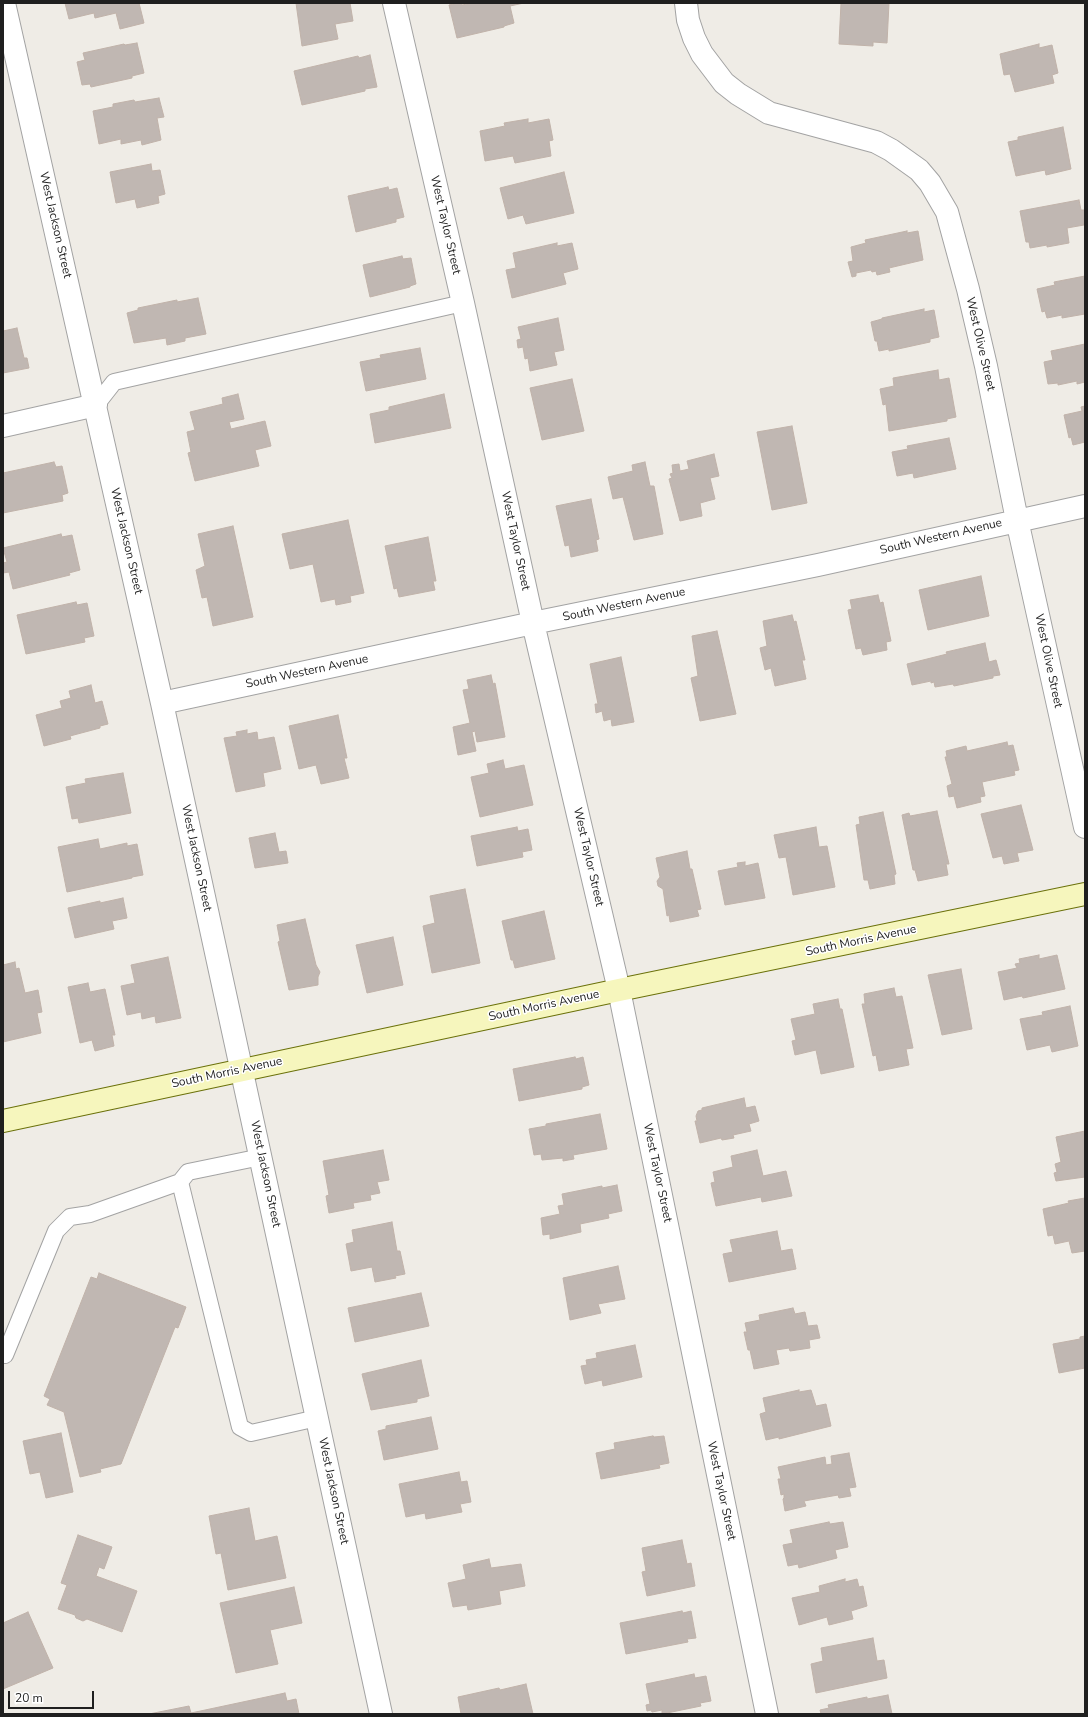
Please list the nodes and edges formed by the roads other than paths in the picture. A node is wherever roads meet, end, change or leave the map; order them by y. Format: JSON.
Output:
{"nodes":[{"id":1,"x":4,"y":3,"type":"edge"},
{"id":2,"x":394,"y":3,"type":"edge"},
{"id":3,"x":686,"y":3,"type":"edge"},
{"id":4,"x":463,"y":303,"type":"junction"},
{"id":5,"x":96,"y":405,"type":"junction"},
{"id":6,"x":3,"y":426,"type":"edge"},
{"id":7,"x":1085,"y":506,"type":"edge"},
{"id":8,"x":1017,"y":520,"type":"junction"},
{"id":9,"x":533,"y":623,"type":"junction"},
{"id":10,"x":162,"y":703,"type":"junction"},
{"id":11,"x":1085,"y":827,"type":"edge"},
{"id":12,"x":1085,"y":894,"type":"edge"},
{"id":13,"x":619,"y":990,"type":"junction"},
{"id":14,"x":242,"y":1070,"type":"junction"},
{"id":15,"x":3,"y":1120,"type":"edge"},
{"id":16,"x":261,"y":1157,"type":"junction"},
{"id":17,"x":180,"y":1182,"type":"junction"},
{"id":18,"x":5,"y":1355,"type":"dead end"},
{"id":19,"x":317,"y":1418,"type":"junction"},
{"id":20,"x":381,"y":1714,"type":"edge"},
{"id":21,"x":767,"y":1714,"type":"edge"}],
"edges":[{"from":1,"to":5,"type":"street","name":"West Jackson Street"},
{"from":2,"to":4,"type":"street","name":"West Taylor Street"},
{"from":3,"to":8,"type":"street","name":"West Olive Street"},
{"from":4,"to":5,"type":"lane"},
{"from":4,"to":9,"type":"street","name":"West Taylor Street"},
{"from":5,"to":6,"type":"street"},
{"from":5,"to":10,"type":"street","name":"West Jackson Street"},
{"from":7,"to":8,"type":"street","name":"South Western Avenue"},
{"from":8,"to":9,"type":"street","name":"South Western Avenue"},
{"from":8,"to":11,"type":"street","name":"West Olive Street"},
{"from":9,"to":10,"type":"street","name":"South Western Avenue"},
{"from":9,"to":13,"type":"street","name":"West Taylor Street"},
{"from":10,"to":14,"type":"street","name":"West Jackson Street"},
{"from":12,"to":13,"type":"main road","name":"South Morris Avenue"},
{"from":13,"to":14,"type":"main road","name":"South Morris Avenue"},
{"from":13,"to":21,"type":"street","name":"West Taylor Street"},
{"from":14,"to":15,"type":"main road","name":"South Morris Avenue"},
{"from":14,"to":16,"type":"street","name":"West Jackson Street"},
{"from":16,"to":17,"type":"lane"},
{"from":16,"to":19,"type":"street","name":"West Jackson Street"},
{"from":17,"to":18,"type":"lane"},
{"from":17,"to":19,"type":"lane"},
{"from":19,"to":20,"type":"street","name":"West Jackson Street"}]}
